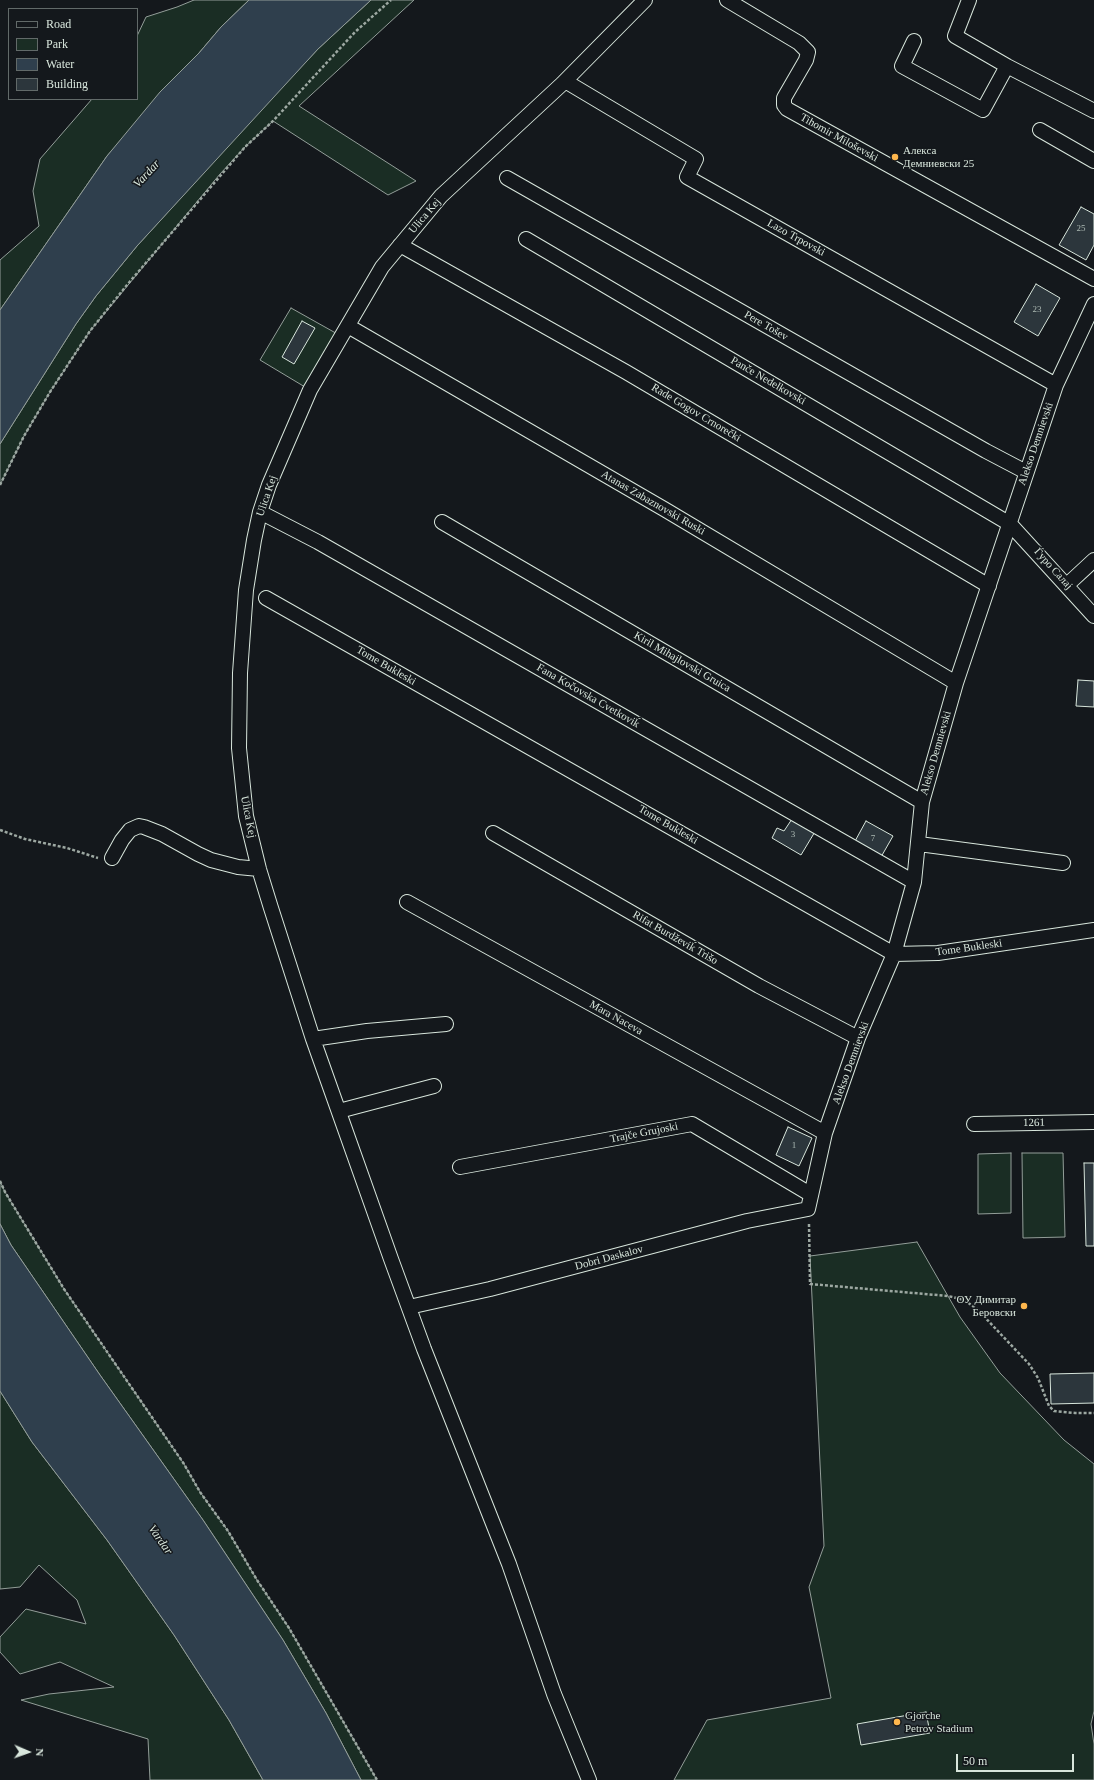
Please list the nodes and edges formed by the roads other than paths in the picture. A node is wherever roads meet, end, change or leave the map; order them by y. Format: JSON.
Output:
{"nodes":[{"id":1,"x":645,"y":0,"type":"edge"},
{"id":2,"x":727,"y":0,"type":"edge"},
{"id":3,"x":969,"y":0,"type":"edge"},
{"id":4,"x":914,"y":41,"type":"dead end"},
{"id":5,"x":1007,"y":66,"type":"junction"},
{"id":6,"x":565,"y":81,"type":"junction"},
{"id":7,"x":1094,"y":111,"type":"edge"},
{"id":8,"x":1040,"y":130,"type":"dead end"},
{"id":9,"x":1094,"y":161,"type":"edge"},
{"id":10,"x":508,"y":178,"type":"dead end"},
{"id":11,"x":526,"y":239,"type":"dead end"},
{"id":12,"x":400,"y":245,"type":"junction"},
{"id":13,"x":1094,"y":279,"type":"edge"},
{"id":14,"x":1094,"y":304,"type":"edge"},
{"id":15,"x":348,"y":326,"type":"junction"},
{"id":16,"x":1056,"y":385,"type":"junction"},
{"id":17,"x":1026,"y":472,"type":"junction"},
{"id":18,"x":260,"y":512,"type":"junction"},
{"id":19,"x":442,"y":522,"type":"dead end"},
{"id":20,"x":1010,"y":524,"type":"junction"},
{"id":21,"x":1094,"y":560,"type":"edge"},
{"id":22,"x":1067,"y":585,"type":"junction"},
{"id":23,"x":989,"y":586,"type":"junction"},
{"id":24,"x":266,"y":598,"type":"dead end"},
{"id":25,"x":1094,"y":616,"type":"edge"},
{"id":26,"x":956,"y":683,"type":"junction"},
{"id":27,"x":922,"y":802,"type":"junction"},
{"id":28,"x":493,"y":833,"type":"dead end"},
{"id":29,"x":918,"y":844,"type":"junction"},
{"id":30,"x":107,"y":859,"type":"road end"},
{"id":31,"x":1063,"y":863,"type":"dead end"},
{"id":32,"x":259,"y":870,"type":"junction"},
{"id":33,"x":914,"y":882,"type":"junction"},
{"id":34,"x":407,"y":902,"type":"dead end"},
{"id":35,"x":1094,"y":930,"type":"edge"},
{"id":36,"x":894,"y":954,"type":"junction"},
{"id":37,"x":446,"y":1024,"type":"dead end"},
{"id":38,"x":858,"y":1038,"type":"junction"},
{"id":39,"x":313,"y":1039,"type":"junction"},
{"id":40,"x":434,"y":1086,"type":"dead end"},
{"id":41,"x":339,"y":1111,"type":"junction"},
{"id":42,"x":1094,"y":1122,"type":"edge"},
{"id":43,"x":974,"y":1124,"type":"dead end"},
{"id":44,"x":825,"y":1134,"type":"junction"},
{"id":45,"x":460,"y":1167,"type":"dead end"},
{"id":46,"x":810,"y":1194,"type":"junction"},
{"id":47,"x":808,"y":1209,"type":"joint"},
{"id":48,"x":409,"y":1307,"type":"junction"},
{"id":49,"x":590,"y":1780,"type":"edge"}],
"edges":[{"from":1,"to":6,"type":"street","name":"Ulica Kej"},
{"from":2,"to":13,"type":"street","name":"Tihomir Miloševski"},
{"from":3,"to":5,"type":"street"},
{"from":4,"to":5,"type":"street"},
{"from":5,"to":7,"type":"street"},
{"from":6,"to":12,"type":"street","name":"Ulica Kej"},
{"from":6,"to":16,"type":"street","name":"Lazo Trpovski"},
{"from":8,"to":9,"type":"street"},
{"from":10,"to":17,"type":"street","name":"Pere Tošev"},
{"from":11,"to":20,"type":"street","name":"Panče Nedelkovski"},
{"from":12,"to":15,"type":"street","name":"Ulica Kej"},
{"from":12,"to":23,"type":"street","name":"Rade Gogov Crnorečki"},
{"from":14,"to":16,"type":"street","name":"Alekso Demnievski"},
{"from":15,"to":18,"type":"street","name":"Ulica Kej"},
{"from":15,"to":26,"type":"street","name":"Atanas Zabaznovski Ruski"},
{"from":16,"to":17,"type":"street","name":"Alekso Demnievski"},
{"from":17,"to":20,"type":"street","name":"Alekso Demnievski"},
{"from":18,"to":32,"type":"street","name":"Ulica Kej"},
{"from":18,"to":33,"type":"street","name":"Fana Kočovska Cvetkoviḱ"},
{"from":19,"to":27,"type":"street","name":"Kiril Mihajlovski Gruica"},
{"from":20,"to":22,"type":"street","name":"Ѓуро Салај"},
{"from":20,"to":23,"type":"street","name":"Alekso Demnievski"},
{"from":21,"to":22,"type":"street"},
{"from":22,"to":25,"type":"street","name":"Ѓуро Салај"},
{"from":23,"to":26,"type":"street","name":"Alekso Demnievski"},
{"from":24,"to":36,"type":"street","name":"Tome Bukleski"},
{"from":26,"to":27,"type":"street","name":"Alekso Demnievski"},
{"from":27,"to":29,"type":"street","name":"Alekso Demnievski"},
{"from":28,"to":38,"type":"street","name":"Rifat Burdževiḱ Trišo"},
{"from":29,"to":31,"type":"street"},
{"from":29,"to":33,"type":"street","name":"Alekso Demnievski"},
{"from":30,"to":32,"type":"street"},
{"from":32,"to":39,"type":"street","name":"Ulica Kej"},
{"from":33,"to":36,"type":"street","name":"Alekso Demnievski"},
{"from":34,"to":44,"type":"street","name":"Mara Naceva"},
{"from":35,"to":36,"type":"street","name":"Tome Bukleski"},
{"from":36,"to":38,"type":"street","name":"Alekso Demnievski"},
{"from":37,"to":39,"type":"street"},
{"from":38,"to":44,"type":"street","name":"Alekso Demnievski"},
{"from":39,"to":41,"type":"street","name":"Ulica Kej"},
{"from":40,"to":41,"type":"street"},
{"from":41,"to":48,"type":"street","name":"Ulica Kej"},
{"from":42,"to":43,"type":"street","name":"1261"},
{"from":44,"to":46,"type":"street","name":"Alekso Demnievski"},
{"from":45,"to":46,"type":"street","name":"Trajče Grujoski"},
{"from":46,"to":47,"type":"street","name":"Alekso Demnievski"},
{"from":47,"to":48,"type":"street","name":"Dobri Daskalov"},
{"from":48,"to":49,"type":"street","name":"Ulica Kej"}]}
